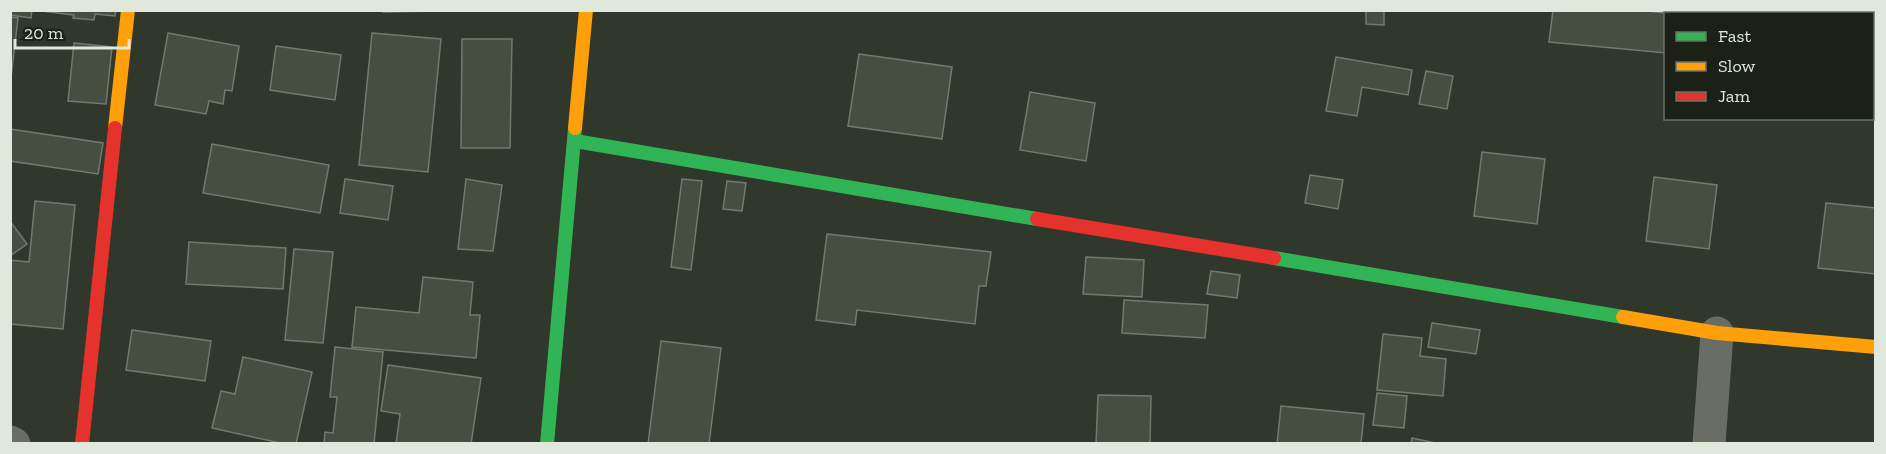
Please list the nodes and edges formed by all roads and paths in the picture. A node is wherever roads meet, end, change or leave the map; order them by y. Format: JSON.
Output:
{"nodes":[{"id":1,"x":128,"y":10,"type":"edge"},
{"id":2,"x":586,"y":10,"type":"edge"},
{"id":3,"x":575,"y":141,"type":"junction"},
{"id":4,"x":1717,"y":333,"type":"junction"},
{"id":5,"x":1875,"y":347,"type":"edge"},
{"id":6,"x":82,"y":444,"type":"edge"},
{"id":7,"x":547,"y":444,"type":"edge"},
{"id":8,"x":1709,"y":444,"type":"edge"}],
"edges":[{"from":1,"to":6,"type":"street"},
{"from":2,"to":3,"type":"street"},
{"from":3,"to":4,"type":"street"},
{"from":3,"to":7,"type":"street"},
{"from":4,"to":5,"type":"street"},
{"from":4,"to":8,"type":"street"}]}
